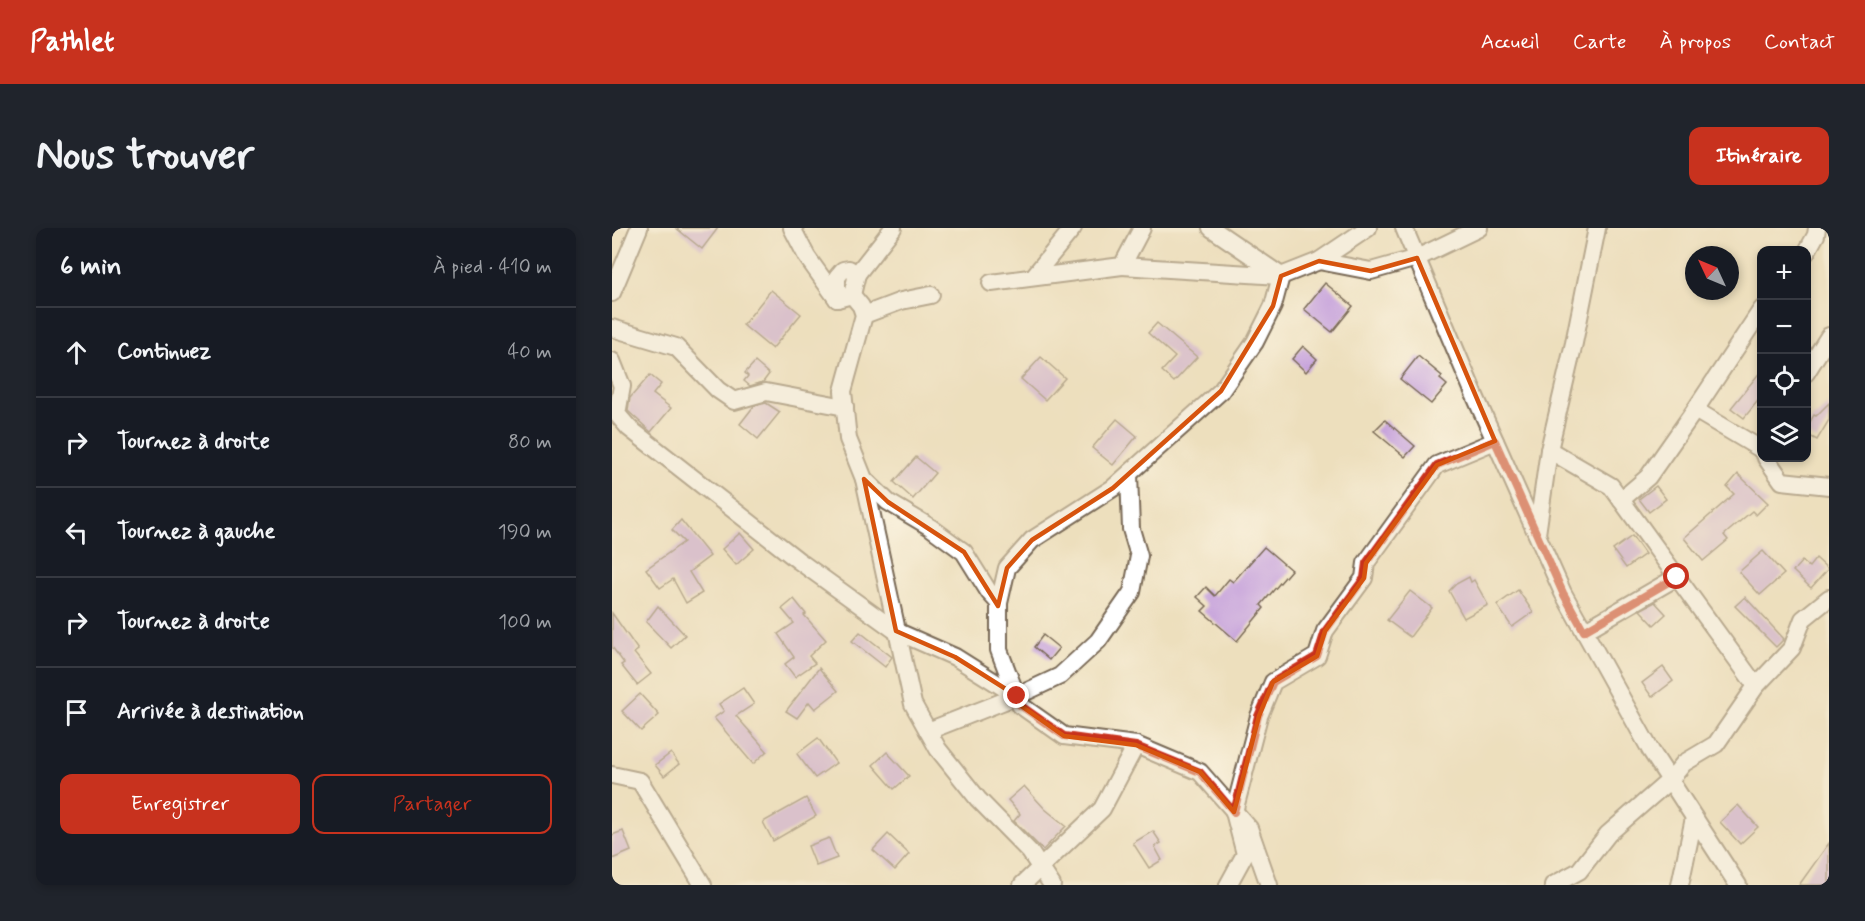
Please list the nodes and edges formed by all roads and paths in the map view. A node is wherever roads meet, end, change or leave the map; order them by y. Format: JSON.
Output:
{"nodes":[{"id":1,"x":792,"y":228,"type":"edge"},
{"id":2,"x":893,"y":228,"type":"edge"},
{"id":3,"x":1074,"y":228,"type":"edge"},
{"id":4,"x":1142,"y":228,"type":"edge"},
{"id":5,"x":1210,"y":228,"type":"edge"},
{"id":6,"x":1368,"y":228,"type":"edge"},
{"id":7,"x":1404,"y":228,"type":"edge"},
{"id":8,"x":1479,"y":228,"type":"edge"},
{"id":9,"x":1597,"y":228,"type":"edge"},
{"id":10,"x":1817,"y":228,"type":"edge"},
{"id":11,"x":640,"y":229,"type":"edge"},
{"id":12,"x":1810,"y":246,"type":"edge"},
{"id":13,"x":1417,"y":258,"type":"junction"},
{"id":14,"x":1319,"y":261,"type":"junction"},
{"id":15,"x":1122,"y":266,"type":"junction"},
{"id":16,"x":1281,"y":276,"type":"junction"},
{"id":17,"x":1034,"y":277,"type":"junction"},
{"id":18,"x":992,"y":283,"type":"dead end"},
{"id":19,"x":612,"y":293,"type":"edge"},
{"id":20,"x":932,"y":295,"type":"dead end"},
{"id":21,"x":844,"y":297,"type":"junction"},
{"id":22,"x":864,"y":315,"type":"junction"},
{"id":23,"x":1757,"y":315,"type":"edge"},
{"id":24,"x":612,"y":328,"type":"edge"},
{"id":25,"x":1829,"y":336,"type":"edge"},
{"id":26,"x":612,"y":361,"type":"edge"},
{"id":27,"x":1811,"y":365,"type":"edge"},
{"id":28,"x":845,"y":407,"type":"junction"},
{"id":29,"x":1695,"y":410,"type":"junction"},
{"id":30,"x":1495,"y":441,"type":"junction"},
{"id":31,"x":1757,"y":448,"type":"edge"},
{"id":32,"x":1549,"y":450,"type":"junction"},
{"id":33,"x":1769,"y":462,"type":"edge"},
{"id":34,"x":1129,"y":474,"type":"junction"},
{"id":35,"x":864,"y":479,"type":"junction"},
{"id":36,"x":1829,"y":486,"type":"edge"},
{"id":37,"x":1621,"y":500,"type":"junction"},
{"id":38,"x":1537,"y":535,"type":"junction"},
{"id":39,"x":1677,"y":577,"type":"junction"},
{"id":40,"x":1829,"y":598,"type":"edge"},
{"id":41,"x":999,"y":603,"type":"junction"},
{"id":42,"x":896,"y":631,"type":"junction"},
{"id":43,"x":1584,"y":631,"type":"junction"},
{"id":44,"x":1756,"y":686,"type":"junction"},
{"id":45,"x":1017,"y":696,"type":"junction"},
{"id":46,"x":928,"y":732,"type":"junction"},
{"id":47,"x":1136,"y":746,"type":"junction"},
{"id":48,"x":612,"y":775,"type":"edge"},
{"id":49,"x":1670,"y":780,"type":"junction"},
{"id":50,"x":1234,"y":812,"type":"junction"},
{"id":51,"x":1694,"y":818,"type":"junction"},
{"id":52,"x":1040,"y":867,"type":"junction"},
{"id":53,"x":703,"y":885,"type":"edge"},
{"id":54,"x":1022,"y":885,"type":"edge"},
{"id":55,"x":1052,"y":885,"type":"edge"},
{"id":56,"x":1228,"y":885,"type":"edge"},
{"id":57,"x":1269,"y":885,"type":"edge"},
{"id":58,"x":1553,"y":885,"type":"edge"},
{"id":59,"x":1680,"y":885,"type":"edge"},
{"id":60,"x":1738,"y":885,"type":"edge"}],
"edges":[{"from":1,"to":21,"type":"street"},
{"from":2,"to":21,"type":"street"},
{"from":3,"to":17,"type":"street"},
{"from":4,"to":15,"type":"street"},
{"from":5,"to":16,"type":"street"},
{"from":6,"to":14,"type":"street"},
{"from":7,"to":13,"type":"street"},
{"from":8,"to":13,"type":"street"},
{"from":9,"to":32,"type":"street"},
{"from":10,"to":12,"type":"street"},
{"from":11,"to":19,"type":"street"},
{"from":13,"to":14,"type":"street"},
{"from":13,"to":30,"type":"street"},
{"from":14,"to":16,"type":"street"},
{"from":15,"to":16,"type":"street"},
{"from":15,"to":17,"type":"street"},
{"from":16,"to":34,"type":"street"},
{"from":17,"to":18,"type":"street"},
{"from":20,"to":22,"type":"street"},
{"from":21,"to":22,"type":"street"},
{"from":22,"to":28,"type":"street"},
{"from":23,"to":29,"type":"street"},
{"from":24,"to":28,"type":"street"},
{"from":25,"to":27,"type":"street"},
{"from":26,"to":42,"type":"street"},
{"from":28,"to":35,"type":"street"},
{"from":29,"to":31,"type":"street"},
{"from":29,"to":37,"type":"street"},
{"from":30,"to":38,"type":"street"},
{"from":30,"to":50,"type":"street"},
{"from":32,"to":37,"type":"street"},
{"from":32,"to":38,"type":"street"},
{"from":33,"to":36,"type":"street"},
{"from":34,"to":41,"type":"street"},
{"from":34,"to":45,"type":"street"},
{"from":35,"to":41,"type":"street"},
{"from":35,"to":42,"type":"street"},
{"from":37,"to":39,"type":"street"},
{"from":38,"to":43,"type":"street"},
{"from":39,"to":43,"type":"street"},
{"from":39,"to":44,"type":"street"},
{"from":40,"to":44,"type":"street"},
{"from":41,"to":45,"type":"street"},
{"from":42,"to":45,"type":"street"},
{"from":42,"to":46,"type":"street"},
{"from":43,"to":49,"type":"street"},
{"from":44,"to":49,"type":"street"},
{"from":45,"to":46,"type":"street"},
{"from":45,"to":47,"type":"street"},
{"from":46,"to":52,"type":"street"},
{"from":47,"to":50,"type":"street"},
{"from":47,"to":52,"type":"street"},
{"from":48,"to":53,"type":"street"},
{"from":49,"to":51,"type":"street"},
{"from":49,"to":58,"type":"street"},
{"from":50,"to":56,"type":"street"},
{"from":50,"to":57,"type":"street"},
{"from":51,"to":59,"type":"street"},
{"from":51,"to":60,"type":"street"},
{"from":52,"to":54,"type":"street"},
{"from":52,"to":55,"type":"street"}]}
